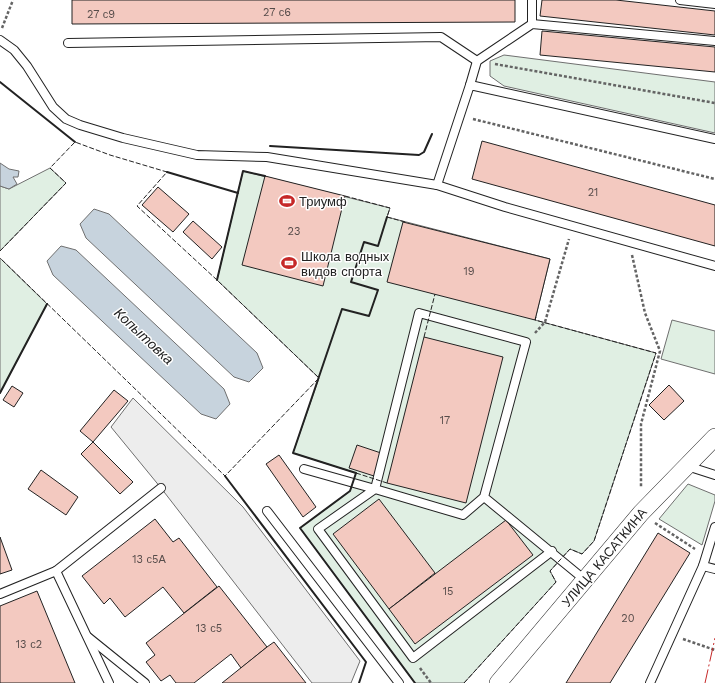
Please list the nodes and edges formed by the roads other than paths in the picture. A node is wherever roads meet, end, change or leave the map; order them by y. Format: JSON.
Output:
{"nodes":[{"id":1,"x":532,"y":0,"type":"edge"},
{"id":2,"x":680,"y":0,"type":"edge"},
{"id":3,"x":715,"y":4,"type":"edge"},
{"id":4,"x":532,"y":24,"type":"junction"},
{"id":5,"x":0,"y":40,"type":"edge"},
{"id":6,"x":715,"y":41,"type":"edge"},
{"id":7,"x":68,"y":43,"type":"dead end"},
{"id":8,"x":477,"y":61,"type":"junction"},
{"id":9,"x":470,"y":85,"type":"junction"},
{"id":10,"x":715,"y":139,"type":"edge"},
{"id":11,"x":437,"y":185,"type":"junction"},
{"id":12,"x":715,"y":266,"type":"edge"},
{"id":13,"x":715,"y":437,"type":"edge"},
{"id":14,"x":686,"y":465,"type":"junction"},
{"id":15,"x":304,"y":469,"type":"dead end"},
{"id":16,"x":715,"y":475,"type":"edge"},
{"id":17,"x":161,"y":488,"type":"dead end"},
{"id":18,"x":375,"y":488,"type":"junction"},
{"id":19,"x":484,"y":497,"type":"junction"},
{"id":20,"x":267,"y":511,"type":"dead end"},
{"id":21,"x":715,"y":527,"type":"edge"},
{"id":22,"x":552,"y":551,"type":"junction"},
{"id":23,"x":703,"y":566,"type":"junction"},
{"id":24,"x":715,"y":569,"type":"edge"},
{"id":25,"x":56,"y":571,"type":"junction"},
{"id":26,"x":585,"y":580,"type":"junction"},
{"id":27,"x":0,"y":594,"type":"edge"},
{"id":28,"x":86,"y":635,"type":"junction"},
{"id":29,"x":109,"y":683,"type":"edge"},
{"id":30,"x":145,"y":683,"type":"edge"},
{"id":31,"x":399,"y":683,"type":"edge"},
{"id":32,"x":498,"y":683,"type":"edge"},
{"id":33,"x":650,"y":683,"type":"edge"}],
"edges":[{"from":1,"to":4,"type":"lane"},
{"from":2,"to":3,"type":"lane"},
{"from":4,"to":6,"type":"lane"},
{"from":4,"to":8,"type":"lane"},
{"from":5,"to":11,"type":"lane"},
{"from":7,"to":8,"type":"lane"},
{"from":8,"to":9,"type":"lane"},
{"from":9,"to":10,"type":"lane"},
{"from":9,"to":11,"type":"lane"},
{"from":11,"to":12,"type":"lane"},
{"from":13,"to":14,"type":"street","name":"УЛИЦА КАСАТКИНА"},
{"from":14,"to":16,"type":"lane"},
{"from":14,"to":26,"type":"street","name":"УЛИЦА КАСАТКИНА"},
{"from":15,"to":18,"type":"lane"},
{"from":17,"to":25,"type":"lane"},
{"from":18,"to":19,"type":"lane"},
{"from":18,"to":19,"type":"lane"},
{"from":18,"to":22,"type":"lane"},
{"from":19,"to":22,"type":"lane"},
{"from":20,"to":31,"type":"lane"},
{"from":21,"to":23,"type":"lane"},
{"from":22,"to":26,"type":"lane"},
{"from":23,"to":24,"type":"lane"},
{"from":23,"to":33,"type":"lane"},
{"from":25,"to":27,"type":"lane"},
{"from":25,"to":28,"type":"lane"},
{"from":26,"to":32,"type":"street","name":"УЛИЦА КАСАТКИНА"},
{"from":28,"to":29,"type":"lane"},
{"from":28,"to":30,"type":"lane"}]}
